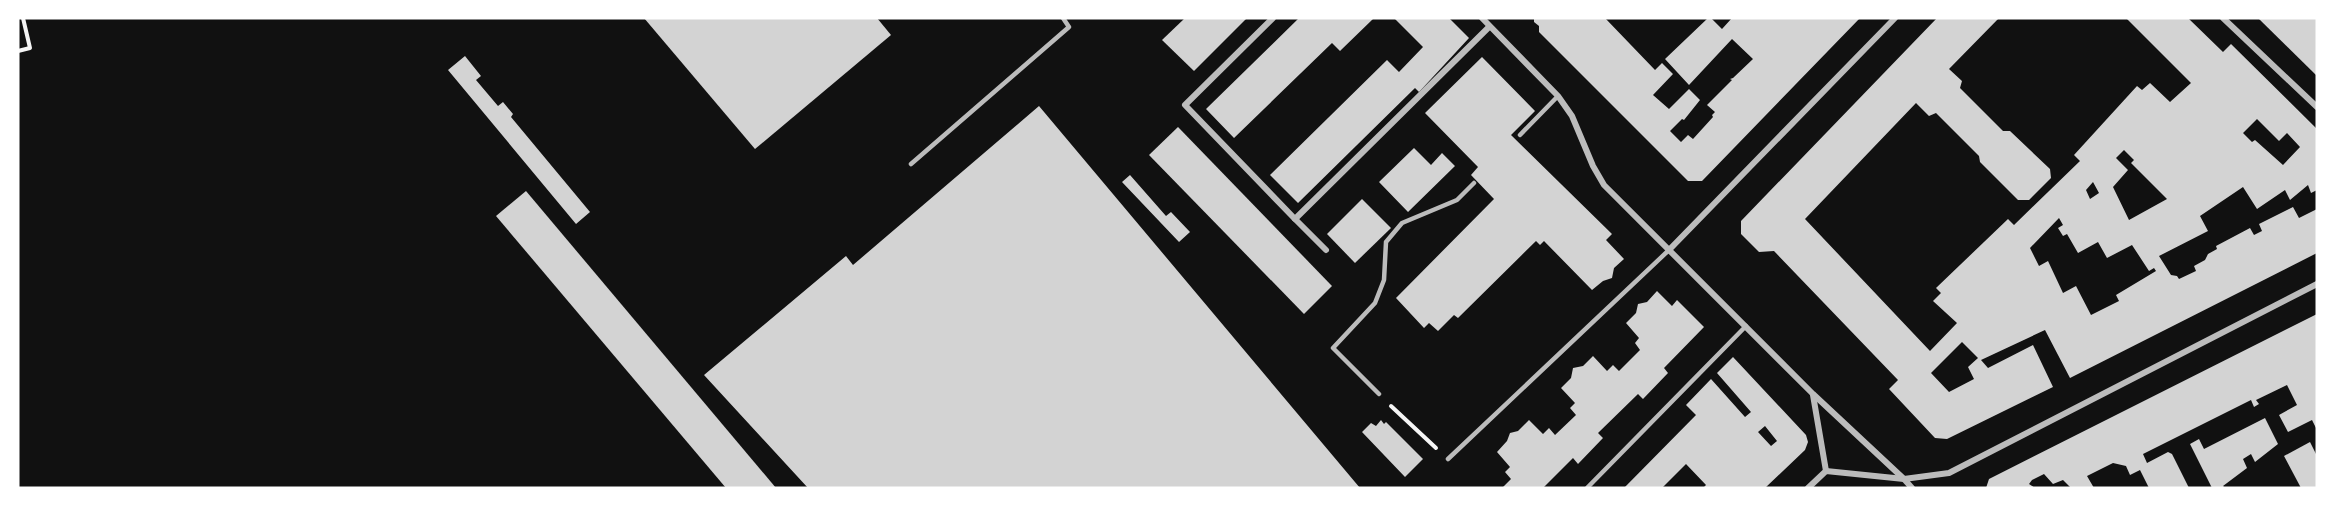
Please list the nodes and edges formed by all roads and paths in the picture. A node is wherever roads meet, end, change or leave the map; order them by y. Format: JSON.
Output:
{"nodes":[{"id":1,"x":23,"y":18,"type":"edge"},
{"id":2,"x":1063,"y":18,"type":"edge"},
{"id":3,"x":1273,"y":18,"type":"edge"},
{"id":4,"x":1482,"y":18,"type":"edge"},
{"id":5,"x":1895,"y":18,"type":"edge"},
{"id":6,"x":2223,"y":18,"type":"edge"},
{"id":7,"x":1490,"y":27,"type":"junction"},
{"id":8,"x":18,"y":51,"type":"edge"},
{"id":9,"x":1557,"y":96,"type":"junction"},
{"id":10,"x":2317,"y":107,"type":"edge"},
{"id":11,"x":1520,"y":135,"type":"dead end"},
{"id":12,"x":911,"y":164,"type":"dead end"},
{"id":13,"x":1474,"y":183,"type":"dead end"},
{"id":14,"x":1295,"y":219,"type":"junction"},
{"id":15,"x":1326,"y":250,"type":"dead end"},
{"id":16,"x":1669,"y":250,"type":"junction"},
{"id":17,"x":2317,"y":284,"type":"edge"},
{"id":18,"x":1746,"y":326,"type":"junction"},
{"id":19,"x":1379,"y":394,"type":"joint"},
{"id":20,"x":1813,"y":394,"type":"junction"},
{"id":21,"x":1448,"y":459,"type":"joint"},
{"id":22,"x":1826,"y":471,"type":"junction"},
{"id":23,"x":1904,"y":479,"type":"junction"},
{"id":24,"x":1587,"y":488,"type":"edge"},
{"id":25,"x":1808,"y":488,"type":"edge"},
{"id":26,"x":1912,"y":488,"type":"edge"}],
"edges":[{"from":1,"to":8,"type":"path"},
{"from":2,"to":12,"type":"lane"},
{"from":3,"to":14,"type":"street"},
{"from":4,"to":7,"type":"street"},
{"from":5,"to":16,"type":"street"},
{"from":6,"to":10,"type":"street"},
{"from":7,"to":9,"type":"street"},
{"from":7,"to":14,"type":"street"},
{"from":9,"to":11,"type":"lane"},
{"from":9,"to":16,"type":"street"},
{"from":13,"to":19,"type":"lane"},
{"from":14,"to":15,"type":"street"},
{"from":16,"to":18,"type":"street"},
{"from":16,"to":21,"type":"lane"},
{"from":17,"to":23,"type":"street"},
{"from":18,"to":20,"type":"street"},
{"from":18,"to":24,"type":"lane"},
{"from":19,"to":21,"type":"path"},
{"from":20,"to":22,"type":"street"},
{"from":20,"to":23,"type":"street"},
{"from":22,"to":23,"type":"street"},
{"from":22,"to":25,"type":"street"},
{"from":23,"to":26,"type":"street"}]}
